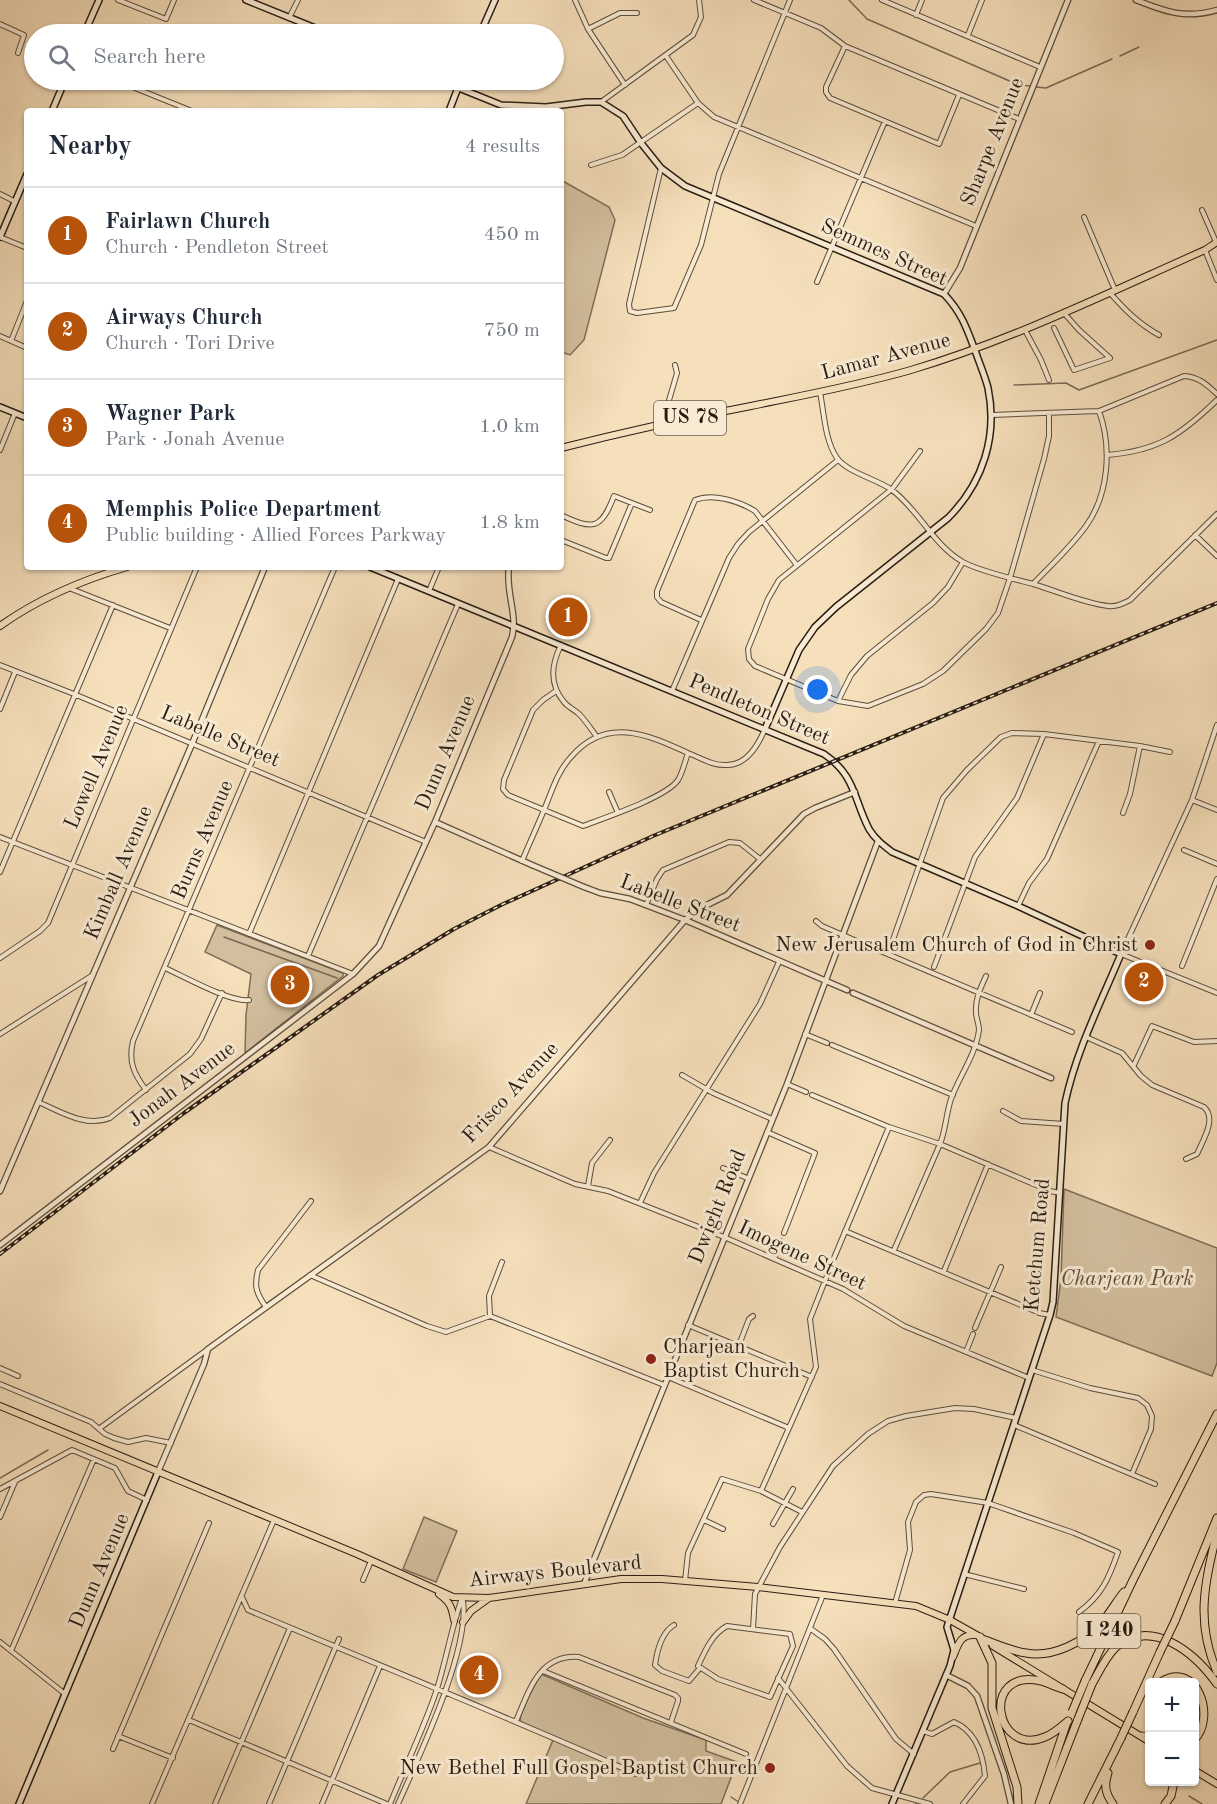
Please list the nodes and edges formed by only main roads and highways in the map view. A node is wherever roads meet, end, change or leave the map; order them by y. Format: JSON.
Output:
{"nodes":[{"id":1,"x":99,"y":0,"type":"edge"},
{"id":2,"x":246,"y":0,"type":"edge"},
{"id":3,"x":495,"y":0,"type":"edge"},
{"id":4,"x":88,"y":24,"type":"edge"},
{"id":5,"x":304,"y":24,"type":"edge"},
{"id":6,"x":484,"y":24,"type":"edge"},
{"id":7,"x":61,"y":90,"type":"edge"},
{"id":8,"x":457,"y":90,"type":"edge"},
{"id":9,"x":465,"y":90,"type":"edge"},
{"id":10,"x":53,"y":108,"type":"edge"},
{"id":11,"x":450,"y":108,"type":"edge"},
{"id":12,"x":511,"y":108,"type":"edge"},
{"id":13,"x":546,"y":108,"type":"edge"},
{"id":14,"x":24,"y":181,"type":"edge"},
{"id":15,"x":0,"y":237,"type":"edge"},
{"id":16,"x":1217,"y":245,"type":"edge"},
{"id":17,"x":974,"y":350,"type":"junction"},
{"id":18,"x":0,"y":407,"type":"edge"},
{"id":19,"x":24,"y":417,"type":"edge"},
{"id":20,"x":564,"y":447,"type":"edge"},
{"id":21,"x":119,"y":570,"type":"edge"},
{"id":22,"x":377,"y":570,"type":"edge"},
{"id":23,"x":0,"y":626,"type":"edge"},
{"id":24,"x":765,"y":729,"type":"junction"},
{"id":25,"x":1121,"y":954,"type":"joint"},
{"id":26,"x":3,"y":1407,"type":"edge"},
{"id":27,"x":1217,"y":1414,"type":"edge"},
{"id":28,"x":158,"y":1472,"type":"junction"},
{"id":29,"x":1217,"y":1518,"type":"edge"},
{"id":30,"x":1217,"y":1532,"type":"edge"},
{"id":31,"x":1133,"y":1580,"type":"junction"},
{"id":32,"x":431,"y":1588,"type":"junction"},
{"id":33,"x":489,"y":1598,"type":"junction"},
{"id":34,"x":454,"y":1620,"type":"road end"},
{"id":35,"x":950,"y":1620,"type":"junction"},
{"id":36,"x":463,"y":1622,"type":"road end"},
{"id":37,"x":980,"y":1638,"type":"junction"},
{"id":38,"x":953,"y":1657,"type":"junction"},
{"id":39,"x":1217,"y":1672,"type":"edge"},
{"id":40,"x":1167,"y":1678,"type":"edge"},
{"id":41,"x":1184,"y":1678,"type":"edge"},
{"id":42,"x":1089,"y":1683,"type":"junction"},
{"id":43,"x":1217,"y":1684,"type":"edge"},
{"id":44,"x":1199,"y":1686,"type":"edge"},
{"id":45,"x":1063,"y":1689,"type":"junction"},
{"id":46,"x":1145,"y":1696,"type":"edge"},
{"id":47,"x":1133,"y":1712,"type":"junction"},
{"id":48,"x":1068,"y":1721,"type":"junction"},
{"id":49,"x":1199,"y":1737,"type":"edge"},
{"id":50,"x":1145,"y":1738,"type":"edge"},
{"id":51,"x":1114,"y":1751,"type":"junction"},
{"id":52,"x":1199,"y":1773,"type":"edge"},
{"id":53,"x":1217,"y":1784,"type":"edge"},
{"id":54,"x":1173,"y":1786,"type":"edge"},
{"id":55,"x":19,"y":1804,"type":"edge"},
{"id":56,"x":892,"y":1804,"type":"edge"},
{"id":57,"x":1018,"y":1804,"type":"edge"},
{"id":58,"x":1040,"y":1804,"type":"edge"},
{"id":59,"x":1045,"y":1804,"type":"edge"},
{"id":60,"x":1088,"y":1804,"type":"edge"},
{"id":61,"x":1113,"y":1804,"type":"edge"},
{"id":62,"x":1165,"y":1804,"type":"edge"}],
"edges":[{"from":1,"to":4,"type":"main road"},
{"from":2,"to":5,"type":"main road"},
{"from":3,"to":6,"type":"main road"},
{"from":7,"to":10,"type":"main road"},
{"from":8,"to":11,"type":"main road"},
{"from":9,"to":12,"type":"main road"},
{"from":13,"to":17,"type":"main road","name":"Semmes Street"},
{"from":14,"to":15,"type":"main road"},
{"from":16,"to":17,"type":"main road","name":"Lamar Avenue","number":"US 78"},
{"from":17,"to":20,"type":"main road","name":"Lamar Avenue","number":"US 78"},
{"from":17,"to":24,"type":"main road","name":"Semmes Street"},
{"from":18,"to":19,"type":"main road"},
{"from":21,"to":23,"type":"main road"},
{"from":22,"to":24,"type":"main road","name":"Pendleton Street"},
{"from":24,"to":25,"type":"main road","name":"Pendleton Street"},
{"from":25,"to":35,"type":"main road","name":"Ketchum Road"},
{"from":26,"to":28,"type":"main road","name":"Airways Boulevard"},
{"from":27,"to":31,"type":"highway","number":"I 240"},
{"from":28,"to":32,"type":"main road","name":"Airways Boulevard"},
{"from":28,"to":55,"type":"main road","name":"Dunn Avenue"},
{"from":29,"to":47,"type":"highway","number":"I 240","bridge":true},
{"from":30,"to":39,"type":"highway"},
{"from":31,"to":37,"type":"highway"},
{"from":31,"to":42,"type":"highway","number":"I 240"},
{"from":32,"to":33,"type":"main road","name":"Airways Boulevard"},
{"from":32,"to":34,"type":"main road"},
{"from":33,"to":35,"type":"main road","name":"Airways Boulevard"},
{"from":33,"to":36,"type":"main road"},
{"from":35,"to":37,"type":"main road","name":"Airways Boulevard"},
{"from":35,"to":38,"type":"main road","name":"Ketchum Road"},
{"from":37,"to":38,"type":"main road"},
{"from":37,"to":45,"type":"main road","name":"Airways Boulevard"},
{"from":37,"to":57,"type":"highway"},
{"from":38,"to":56,"type":"main road"},
{"from":40,"to":41,"type":"highway"},
{"from":42,"to":43,"type":"highway"},
{"from":42,"to":48,"type":"highway","number":"I 240","bridge":true},
{"from":42,"to":59,"type":"highway","bridge":true},
{"from":44,"to":49,"type":"highway"},
{"from":45,"to":48,"type":"highway"},
{"from":45,"to":50,"type":"main road","name":"Airways Boulevard"},
{"from":46,"to":47,"type":"highway"},
{"from":47,"to":51,"type":"highway","number":"I 240","bridge":true},
{"from":48,"to":58,"type":"highway","number":"I 240"},
{"from":51,"to":60,"type":"highway","number":"I 240"},
{"from":51,"to":61,"type":"highway"},
{"from":52,"to":53,"type":"main road"},
{"from":54,"to":62,"type":"highway"}]}
